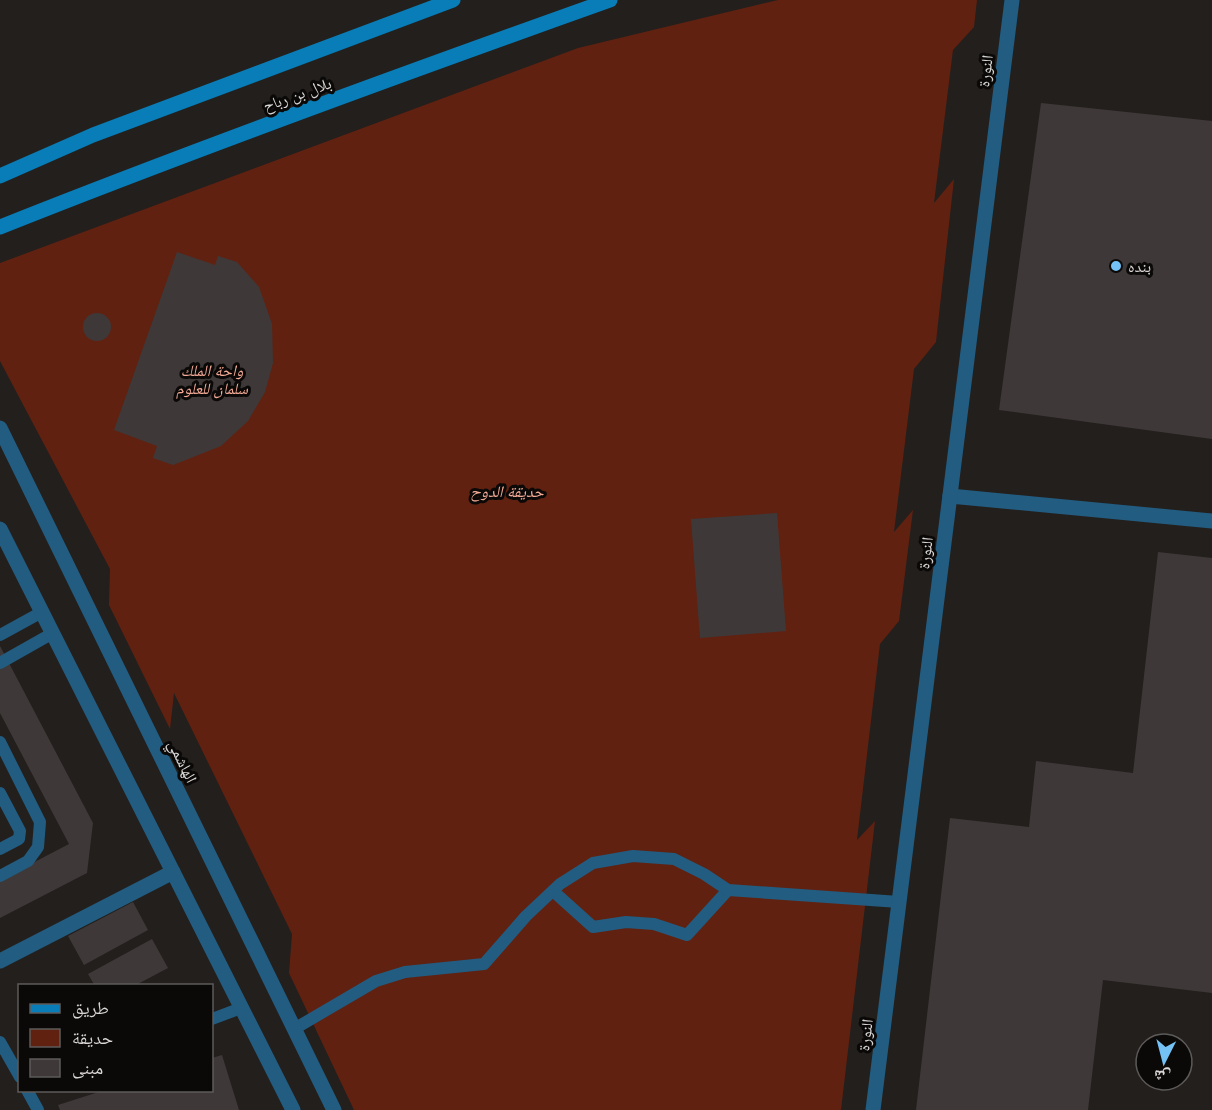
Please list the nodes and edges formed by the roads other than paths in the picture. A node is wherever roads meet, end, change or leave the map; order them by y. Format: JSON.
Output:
{"nodes":[{"id":1,"x":453,"y":0,"type":"edge"},
{"id":2,"x":610,"y":0,"type":"edge"},
{"id":3,"x":1012,"y":0,"type":"edge"},
{"id":4,"x":0,"y":176,"type":"edge"},
{"id":5,"x":0,"y":227,"type":"edge"},
{"id":6,"x":0,"y":428,"type":"edge"},
{"id":7,"x":950,"y":496,"type":"junction"},
{"id":8,"x":1212,"y":521,"type":"edge"},
{"id":9,"x":0,"y":529,"type":"edge"},
{"id":10,"x":42,"y":612,"type":"junction"},
{"id":11,"x":52,"y":633,"type":"junction"},
{"id":12,"x":0,"y":635,"type":"edge"},
{"id":13,"x":0,"y":663,"type":"edge"},
{"id":14,"x":0,"y":742,"type":"edge"},
{"id":15,"x":0,"y":793,"type":"edge"},
{"id":16,"x":0,"y":849,"type":"edge"},
{"id":17,"x":173,"y":872,"type":"junction"},
{"id":18,"x":0,"y":876,"type":"edge"},
{"id":19,"x":728,"y":890,"type":"junction"},
{"id":20,"x":553,"y":891,"type":"junction"},
{"id":21,"x":900,"y":902,"type":"junction"},
{"id":22,"x":0,"y":961,"type":"edge"},
{"id":23,"x":241,"y":1008,"type":"junction"},
{"id":24,"x":213,"y":1019,"type":"edge"},
{"id":25,"x":294,"y":1029,"type":"junction"},
{"id":26,"x":0,"y":1042,"type":"edge"},
{"id":27,"x":18,"y":1074,"type":"edge"},
{"id":28,"x":28,"y":1092,"type":"edge"},
{"id":29,"x":38,"y":1110,"type":"edge"},
{"id":30,"x":293,"y":1110,"type":"edge"},
{"id":31,"x":334,"y":1110,"type":"edge"},
{"id":32,"x":873,"y":1110,"type":"edge"}],
"edges":[{"from":1,"to":4,"type":"main road","name":"بلال بن رباح"},
{"from":2,"to":5,"type":"main road","name":"بلال بن رباح"},
{"from":3,"to":7,"type":"street","name":"النورة"},
{"from":6,"to":25,"type":"street","name":"الهاشمي"},
{"from":7,"to":8,"type":"street"},
{"from":7,"to":21,"type":"street","name":"النورة"},
{"from":9,"to":10,"type":"street"},
{"from":10,"to":11,"type":"street"},
{"from":10,"to":12,"type":"lane"},
{"from":11,"to":13,"type":"lane"},
{"from":11,"to":17,"type":"street"},
{"from":14,"to":18,"type":"lane"},
{"from":15,"to":16,"type":"lane"},
{"from":17,"to":22,"type":"street"},
{"from":17,"to":23,"type":"street"},
{"from":19,"to":20,"type":"lane"},
{"from":19,"to":20,"type":"lane"},
{"from":19,"to":21,"type":"lane"},
{"from":20,"to":25,"type":"lane"},
{"from":21,"to":32,"type":"street","name":"النورة"},
{"from":23,"to":24,"type":"lane"},
{"from":23,"to":30,"type":"street"},
{"from":25,"to":31,"type":"street","name":"الهاشمي"},
{"from":26,"to":27,"type":"lane"},
{"from":28,"to":29,"type":"lane"}]}
